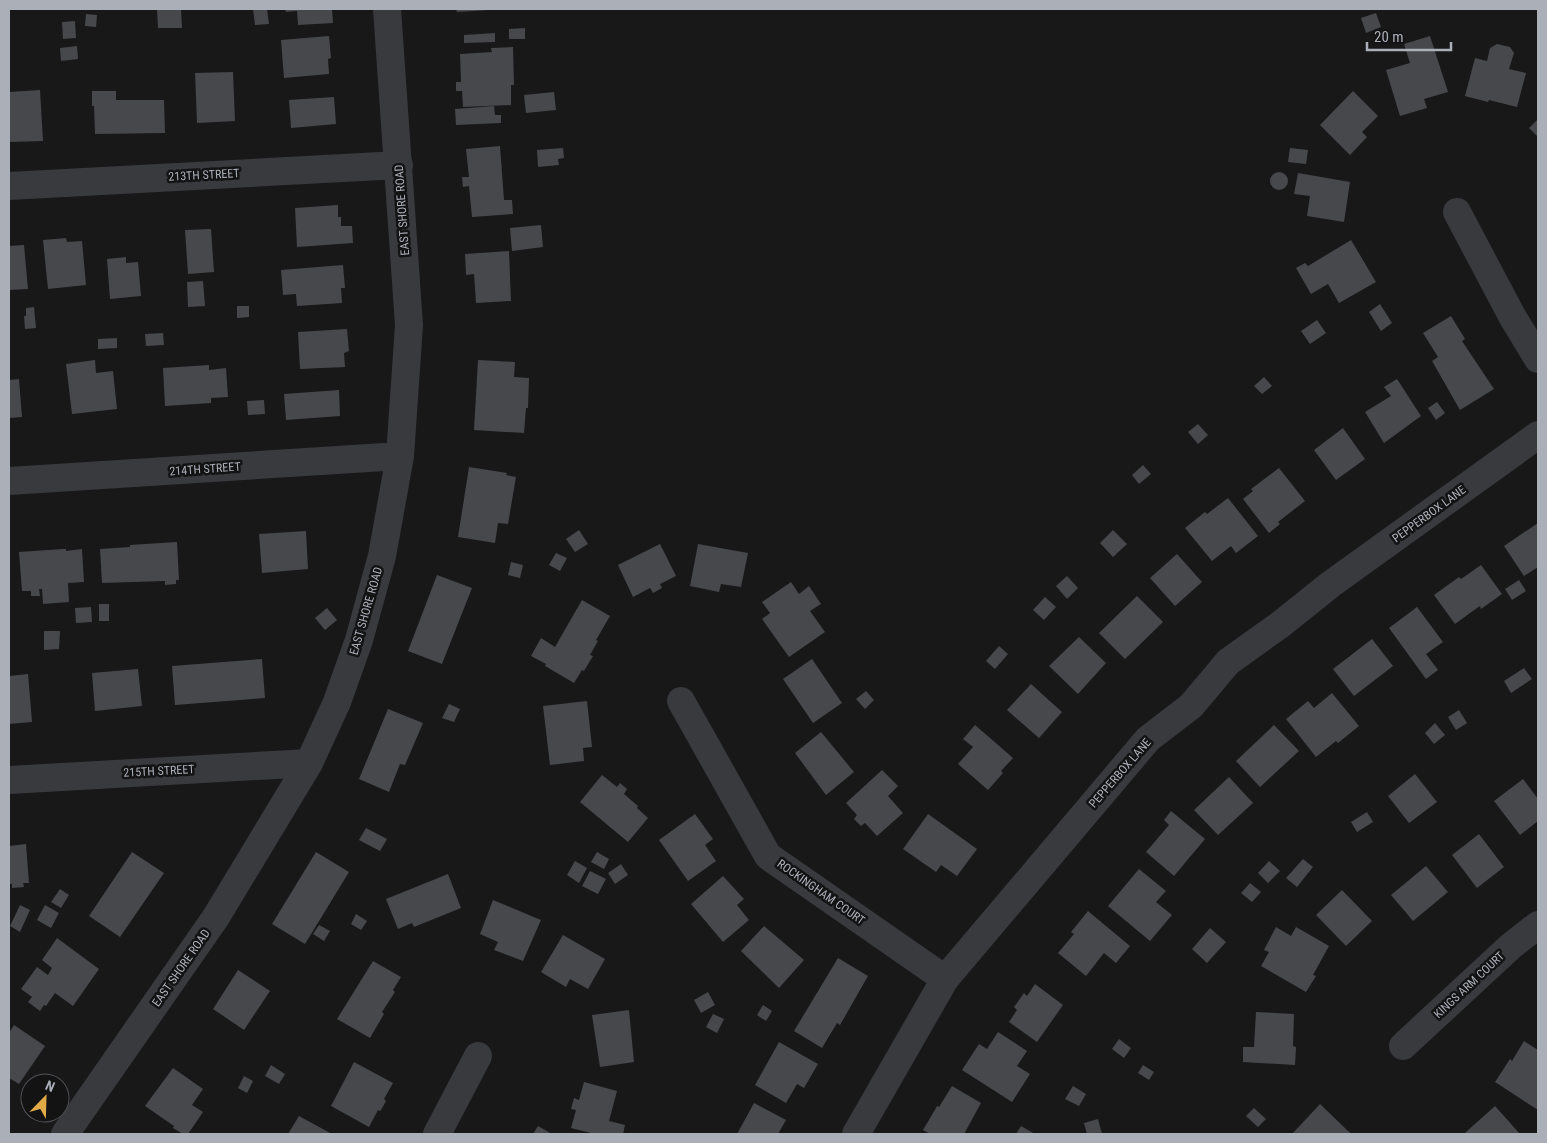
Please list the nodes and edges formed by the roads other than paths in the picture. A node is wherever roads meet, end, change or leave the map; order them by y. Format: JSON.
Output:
{"nodes":[{"id":1,"x":387,"y":9,"type":"edge"},
{"id":2,"x":399,"y":165,"type":"junction"},
{"id":3,"x":9,"y":186,"type":"edge"},
{"id":4,"x":1457,"y":212,"type":"dead end"},
{"id":5,"x":1538,"y":359,"type":"edge"},
{"id":6,"x":1538,"y":436,"type":"edge"},
{"id":7,"x":400,"y":456,"type":"junction"},
{"id":8,"x":9,"y":482,"type":"edge"},
{"id":9,"x":681,"y":701,"type":"dead end"},
{"id":10,"x":309,"y":763,"type":"junction"},
{"id":11,"x":9,"y":780,"type":"edge"},
{"id":12,"x":1538,"y":925,"type":"edge"},
{"id":13,"x":945,"y":979,"type":"junction"},
{"id":14,"x":1403,"y":1046,"type":"dead end"},
{"id":15,"x":478,"y":1056,"type":"dead end"},
{"id":16,"x":66,"y":1134,"type":"edge"},
{"id":17,"x":437,"y":1134,"type":"edge"},
{"id":18,"x":856,"y":1134,"type":"edge"}],
"edges":[{"from":1,"to":2,"type":"street","name":"EAST SHORE ROAD"},
{"from":2,"to":3,"type":"street","name":"213TH STREET"},
{"from":2,"to":7,"type":"street","name":"EAST SHORE ROAD"},
{"from":4,"to":5,"type":"street"},
{"from":6,"to":13,"type":"street","name":"PEPPERBOX LANE"},
{"from":7,"to":8,"type":"street","name":"214TH STREET"},
{"from":7,"to":10,"type":"street","name":"EAST SHORE ROAD"},
{"from":9,"to":13,"type":"street","name":"ROCKINGHAM COURT"},
{"from":10,"to":11,"type":"street","name":"215TH STREET"},
{"from":10,"to":16,"type":"street","name":"EAST SHORE ROAD"},
{"from":12,"to":14,"type":"street","name":"KINGS ARM COURT"},
{"from":13,"to":18,"type":"street","name":"PEPPERBOX LANE"},
{"from":15,"to":17,"type":"street"}]}
